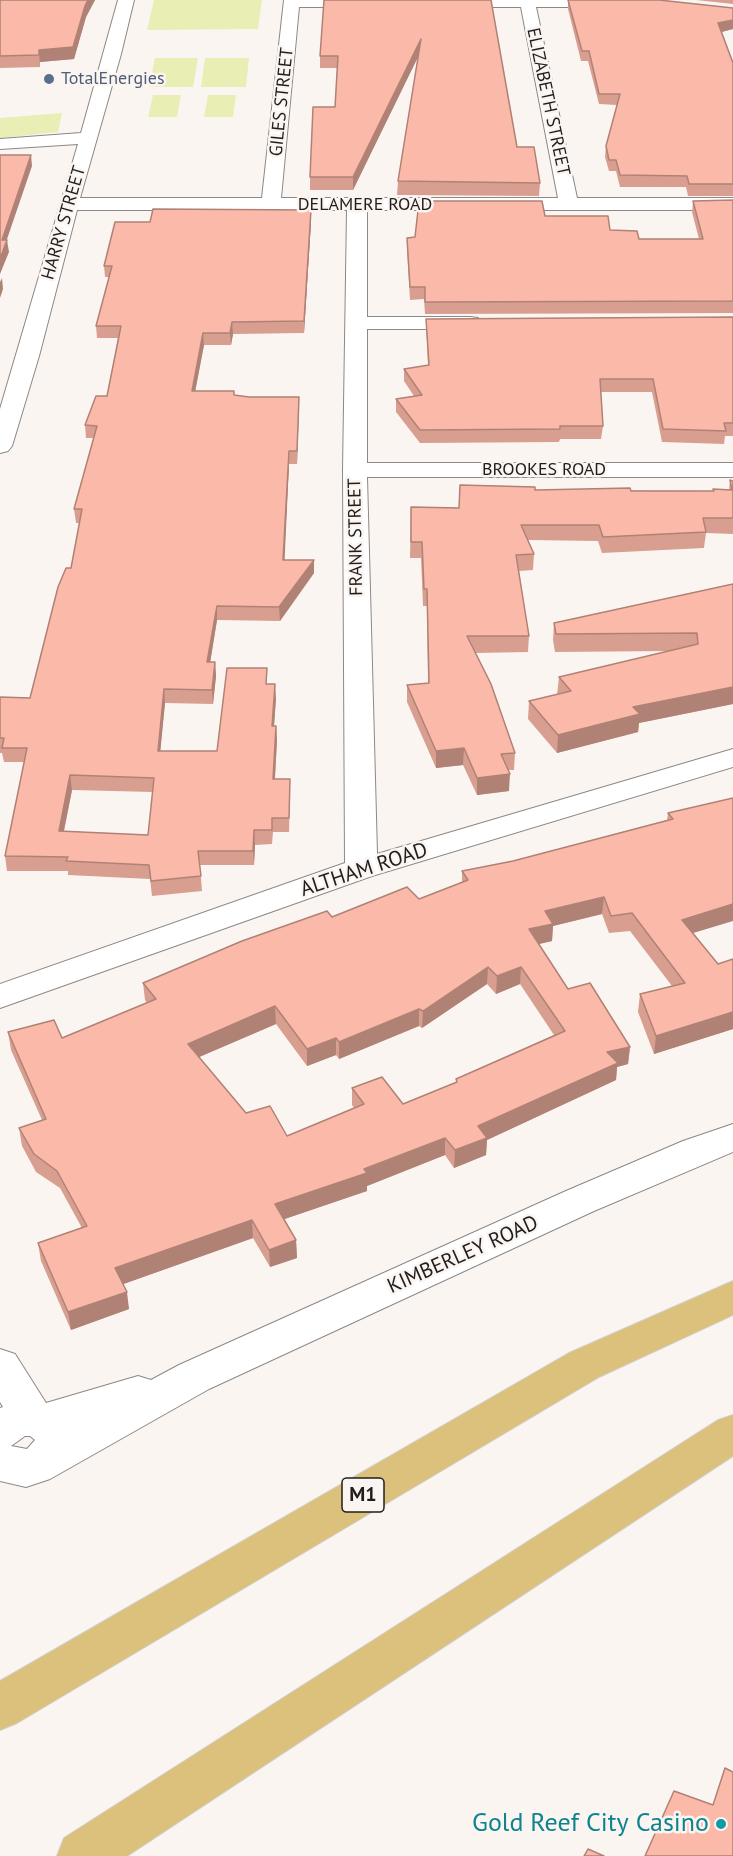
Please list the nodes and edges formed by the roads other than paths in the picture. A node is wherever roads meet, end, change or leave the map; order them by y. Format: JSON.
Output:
{"nodes":[{"id":1,"x":126,"y":0,"type":"edge"},
{"id":2,"x":292,"y":1,"type":"edge"},
{"id":3,"x":527,"y":1,"type":"edge"},
{"id":4,"x":389,"y":2,"type":"edge"},
{"id":5,"x":435,"y":2,"type":"edge"},
{"id":6,"x":624,"y":2,"type":"edge"},
{"id":7,"x":88,"y":138,"type":"junction"},
{"id":8,"x":0,"y":144,"type":"edge"},
{"id":9,"x":68,"y":204,"type":"junction"},
{"id":10,"x":271,"y":204,"type":"junction"},
{"id":11,"x":569,"y":204,"type":"junction"},
{"id":12,"x":733,"y":204,"type":"edge"},
{"id":13,"x":357,"y":205,"type":"junction"},
{"id":14,"x":485,"y":322,"type":"edge"},
{"id":15,"x":358,"y":323,"type":"junction"},
{"id":16,"x":0,"y":446,"type":"edge"},
{"id":17,"x":355,"y":470,"type":"junction"},
{"id":18,"x":733,"y":470,"type":"edge"},
{"id":19,"x":733,"y":758,"type":"edge"},
{"id":20,"x":360,"y":869,"type":"junction"},
{"id":21,"x":0,"y":996,"type":"edge"},
{"id":22,"x":733,"y":1138,"type":"edge"},
{"id":23,"x":733,"y":1298,"type":"edge"},
{"id":24,"x":0,"y":1366,"type":"edge"},
{"id":25,"x":733,"y":1433,"type":"edge"},
{"id":26,"x":20,"y":1448,"type":"edge"},
{"id":27,"x":0,"y":1707,"type":"edge"},
{"id":28,"x":82,"y":1856,"type":"edge"}],
"edges":[{"from":1,"to":7,"type":"street","name":"HARRY STREET"},
{"from":2,"to":4,"type":"street"},
{"from":2,"to":10,"type":"street","name":"GILES STREET"},
{"from":3,"to":5,"type":"street"},
{"from":3,"to":6,"type":"street"},
{"from":3,"to":11,"type":"street","name":"ELIZABETH STREET"},
{"from":7,"to":8,"type":"street"},
{"from":7,"to":9,"type":"street","name":"HARRY STREET"},
{"from":9,"to":10,"type":"street","name":"DELAMERE ROAD"},
{"from":9,"to":16,"type":"street","name":"HARRY STREET"},
{"from":10,"to":13,"type":"street","name":"DELAMERE ROAD"},
{"from":11,"to":12,"type":"street","name":"DELAMERE ROAD"},
{"from":11,"to":13,"type":"street","name":"DELAMERE ROAD"},
{"from":13,"to":15,"type":"street","name":"FRANK STREET"},
{"from":14,"to":15,"type":"street"},
{"from":15,"to":17,"type":"street","name":"FRANK STREET"},
{"from":17,"to":18,"type":"street","name":"BROOKES ROAD"},
{"from":17,"to":20,"type":"street","name":"FRANK STREET"},
{"from":19,"to":20,"type":"street","name":"ALTHAM ROAD"},
{"from":20,"to":21,"type":"street","name":"ALTHAM ROAD"},
{"from":22,"to":26,"type":"street","name":"KIMBERLEY ROAD"},
{"from":23,"to":27,"type":"highway","number":"M1"},
{"from":24,"to":26,"type":"street"},
{"from":25,"to":28,"type":"highway"}]}
